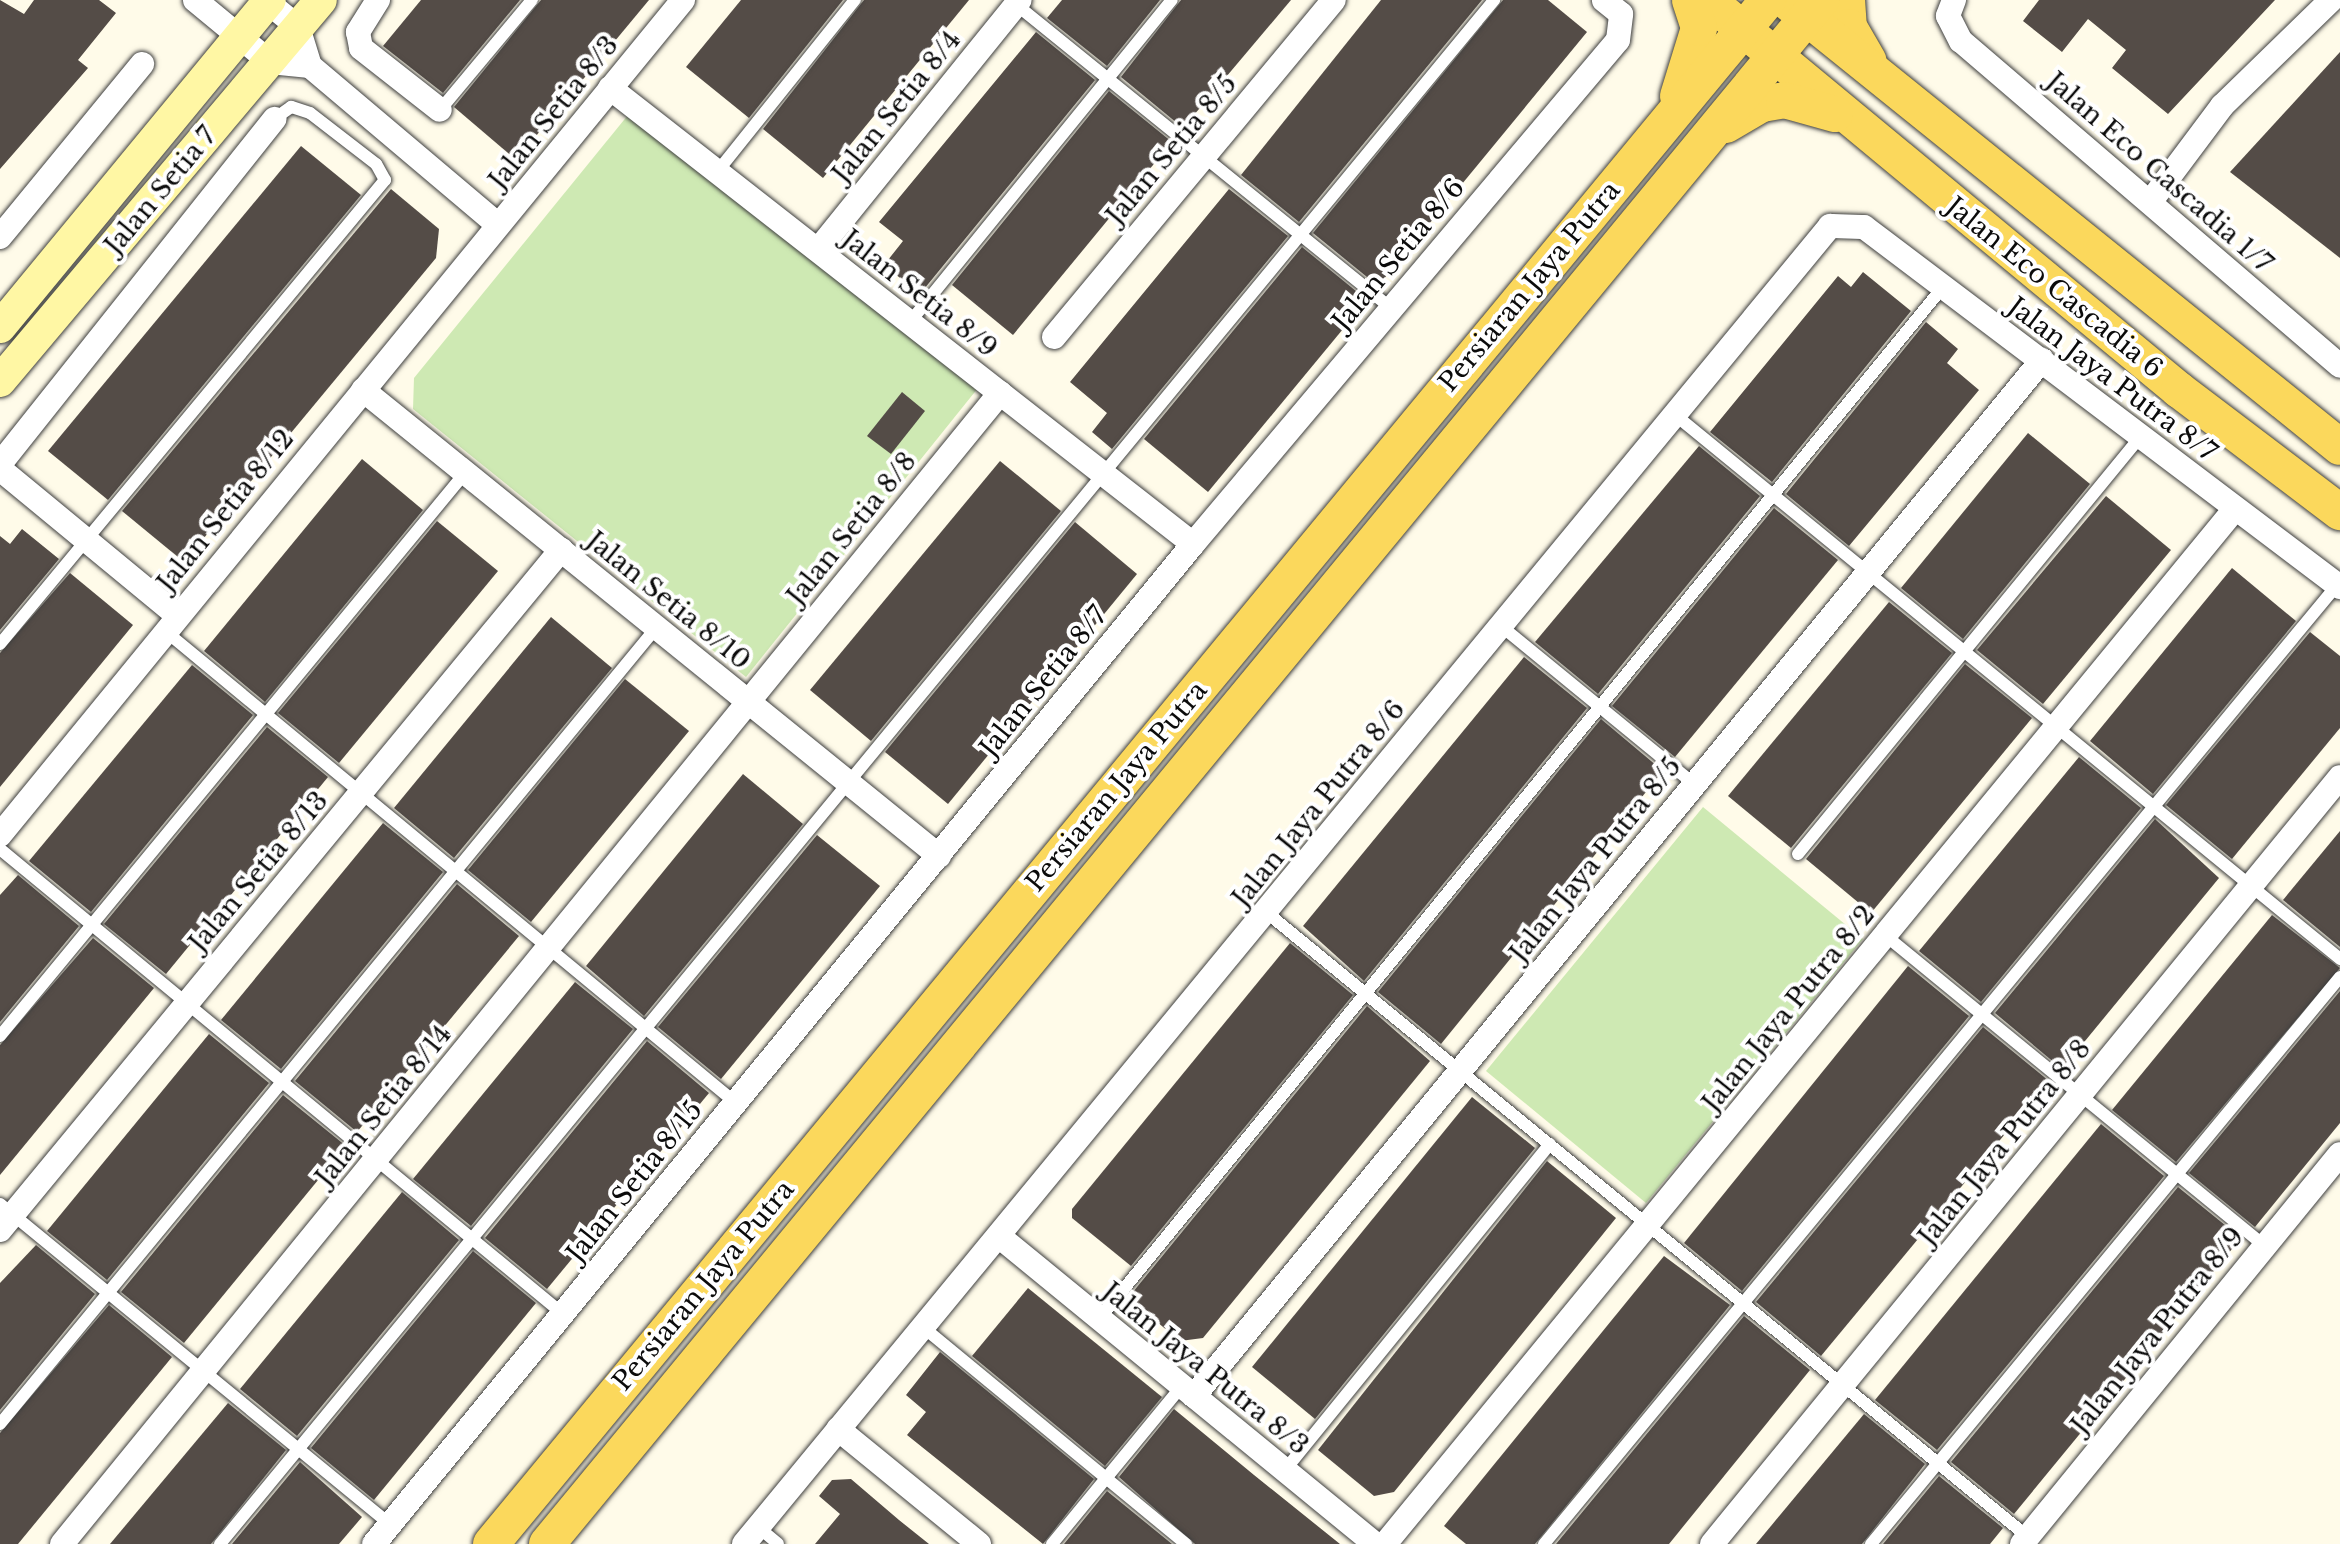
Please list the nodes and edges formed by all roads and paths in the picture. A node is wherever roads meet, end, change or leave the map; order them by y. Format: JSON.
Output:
{"nodes":[{"id":1,"x":195,"y":0,"type":"edge"},
{"id":2,"x":321,"y":0,"type":"edge"},
{"id":3,"x":378,"y":0,"type":"edge"},
{"id":4,"x":532,"y":0,"type":"edge"},
{"id":5,"x":683,"y":0,"type":"edge"},
{"id":6,"x":855,"y":0,"type":"edge"},
{"id":7,"x":1172,"y":0,"type":"edge"},
{"id":8,"x":1334,"y":0,"type":"edge"},
{"id":9,"x":1494,"y":0,"type":"edge"},
{"id":10,"x":1604,"y":0,"type":"edge"},
{"id":11,"x":1690,"y":0,"type":"edge"},
{"id":12,"x":1708,"y":0,"type":"edge"},
{"id":13,"x":1768,"y":0,"type":"edge"},
{"id":14,"x":1847,"y":0,"type":"edge"},
{"id":15,"x":2331,"y":0,"type":"edge"},
{"id":16,"x":268,"y":1,"type":"edge"},
{"id":17,"x":1015,"y":1,"type":"edge"},
{"id":18,"x":1804,"y":6,"type":"edge"},
{"id":19,"x":1951,"y":8,"type":"edge"},
{"id":20,"x":298,"y":27,"type":"junction"},
{"id":21,"x":1743,"y":30,"type":"junction"},
{"id":22,"x":239,"y":36,"type":"junction"},
{"id":23,"x":1774,"y":56,"type":"junction"},
{"id":24,"x":270,"y":62,"type":"junction"},
{"id":25,"x":142,"y":64,"type":"dead end"},
{"id":26,"x":310,"y":66,"type":"junction"},
{"id":27,"x":1878,"y":76,"type":"junction"},
{"id":28,"x":1107,"y":78,"type":"junction"},
{"id":29,"x":610,"y":88,"type":"junction"},
{"id":30,"x":440,"y":110,"type":"joint"},
{"id":31,"x":1671,"y":116,"type":"junction"},
{"id":32,"x":1848,"y":118,"type":"junction"},
{"id":33,"x":274,"y":119,"type":"joint"},
{"id":34,"x":1705,"y":140,"type":"junction"},
{"id":35,"x":1203,"y":156,"type":"junction"},
{"id":36,"x":717,"y":172,"type":"junction"},
{"id":37,"x":2151,"y":201,"type":"junction"},
{"id":38,"x":1847,"y":222,"type":"joint"},
{"id":39,"x":498,"y":225,"type":"junction"},
{"id":40,"x":1300,"y":235,"type":"junction"},
{"id":41,"x":0,"y":237,"type":"edge"},
{"id":42,"x":818,"y":250,"type":"junction"},
{"id":43,"x":1942,"y":288,"type":"junction"},
{"id":44,"x":1391,"y":308,"type":"junction"},
{"id":45,"x":910,"y":322,"type":"junction"},
{"id":46,"x":0,"y":327,"type":"edge"},
{"id":47,"x":1054,"y":337,"type":"dead end"},
{"id":48,"x":2042,"y":360,"type":"junction"},
{"id":49,"x":2340,"y":366,"type":"edge"},
{"id":50,"x":0,"y":381,"type":"edge"},
{"id":51,"x":363,"y":390,"type":"junction"},
{"id":52,"x":1000,"y":393,"type":"junction"},
{"id":53,"x":1674,"y":414,"type":"junction"},
{"id":54,"x":2141,"y":436,"type":"junction"},
{"id":55,"x":2340,"y":447,"type":"edge"},
{"id":56,"x":0,"y":466,"type":"edge"},
{"id":57,"x":465,"y":473,"type":"junction"},
{"id":58,"x":1103,"y":473,"type":"junction"},
{"id":59,"x":1772,"y":495,"type":"junction"},
{"id":60,"x":2235,"y":509,"type":"junction"},
{"id":61,"x":2340,"y":512,"type":"edge"},
{"id":62,"x":86,"y":540,"type":"junction"},
{"id":63,"x":1193,"y":544,"type":"junction"},
{"id":64,"x":561,"y":550,"type":"junction"},
{"id":65,"x":1867,"y":572,"type":"junction"},
{"id":66,"x":2339,"y":586,"type":"edge"},
{"id":67,"x":171,"y":623,"type":"junction"},
{"id":68,"x":1501,"y":626,"type":"junction"},
{"id":69,"x":656,"y":628,"type":"junction"},
{"id":70,"x":0,"y":644,"type":"edge"},
{"id":71,"x":1964,"y":652,"type":"junction"},
{"id":72,"x":748,"y":702,"type":"junction"},
{"id":73,"x":1600,"y":706,"type":"junction"},
{"id":74,"x":266,"y":714,"type":"junction"},
{"id":75,"x":2056,"y":727,"type":"junction"},
{"id":76,"x":2340,"y":777,"type":"edge"},
{"id":77,"x":848,"y":783,"type":"junction"},
{"id":78,"x":1694,"y":784,"type":"junction"},
{"id":79,"x":361,"y":793,"type":"junction"},
{"id":80,"x":2153,"y":807,"type":"junction"},
{"id":81,"x":0,"y":835,"type":"edge"},
{"id":82,"x":0,"y":849,"type":"edge"},
{"id":83,"x":1798,"y":854,"type":"dead end"},
{"id":84,"x":939,"y":856,"type":"junction"},
{"id":85,"x":458,"y":873,"type":"junction"},
{"id":86,"x":2250,"y":886,"type":"junction"},
{"id":87,"x":1266,"y":912,"type":"junction"},
{"id":88,"x":92,"y":925,"type":"junction"},
{"id":89,"x":1886,"y":936,"type":"junction"},
{"id":90,"x":548,"y":947,"type":"junction"},
{"id":91,"x":2340,"y":959,"type":"edge"},
{"id":92,"x":2340,"y":977,"type":"edge"},
{"id":93,"x":1366,"y":993,"type":"junction"},
{"id":94,"x":187,"y":1004,"type":"junction"},
{"id":95,"x":1983,"y":1017,"type":"junction"},
{"id":96,"x":645,"y":1029,"type":"junction"},
{"id":97,"x":0,"y":1036,"type":"edge"},
{"id":98,"x":1460,"y":1070,"type":"junction"},
{"id":99,"x":283,"y":1084,"type":"junction"},
{"id":100,"x":2080,"y":1096,"type":"junction"},
{"id":101,"x":736,"y":1103,"type":"junction"},
{"id":102,"x":1550,"y":1144,"type":"junction"},
{"id":103,"x":2340,"y":1154,"type":"edge"},
{"id":104,"x":377,"y":1161,"type":"junction"},
{"id":105,"x":2177,"y":1175,"type":"junction"},
{"id":106,"x":4,"y":1216,"type":"edge"},
{"id":107,"x":1646,"y":1227,"type":"junction"},
{"id":108,"x":1000,"y":1237,"type":"junction"},
{"id":109,"x":472,"y":1239,"type":"junction"},
{"id":110,"x":2263,"y":1245,"type":"junction"},
{"id":111,"x":109,"y":1292,"type":"junction"},
{"id":112,"x":1746,"y":1308,"type":"junction"},
{"id":113,"x":563,"y":1314,"type":"junction"},
{"id":114,"x":1100,"y":1318,"type":"junction"},
{"id":115,"x":924,"y":1328,"type":"junction"},
{"id":116,"x":202,"y":1371,"type":"junction"},
{"id":117,"x":1842,"y":1386,"type":"junction"},
{"id":118,"x":1188,"y":1391,"type":"junction"},
{"id":119,"x":0,"y":1424,"type":"edge"},
{"id":120,"x":838,"y":1429,"type":"junction"},
{"id":121,"x":298,"y":1449,"type":"junction"},
{"id":122,"x":1938,"y":1464,"type":"junction"},
{"id":123,"x":1285,"y":1470,"type":"junction"},
{"id":124,"x":1106,"y":1478,"type":"junction"},
{"id":125,"x":391,"y":1525,"type":"junction"},
{"id":126,"x":751,"y":1536,"type":"edge"},
{"id":127,"x":2025,"y":1541,"type":"edge"},
{"id":128,"x":62,"y":1544,"type":"edge"},
{"id":129,"x":220,"y":1544,"type":"edge"},
{"id":130,"x":374,"y":1544,"type":"edge"},
{"id":131,"x":491,"y":1544,"type":"edge"},
{"id":132,"x":547,"y":1544,"type":"edge"},
{"id":133,"x":778,"y":1544,"type":"edge"},
{"id":134,"x":979,"y":1544,"type":"edge"},
{"id":135,"x":1052,"y":1544,"type":"edge"},
{"id":136,"x":1186,"y":1544,"type":"edge"},
{"id":137,"x":1375,"y":1544,"type":"edge"},
{"id":138,"x":1385,"y":1544,"type":"edge"},
{"id":139,"x":1544,"y":1544,"type":"edge"},
{"id":140,"x":1712,"y":1544,"type":"edge"},
{"id":141,"x":1871,"y":1544,"type":"edge"}],
"edges":[{"from":1,"to":22,"type":"street"},
{"from":2,"to":20,"type":"street","name":"Jalan Setia 7"},
{"from":3,"to":30,"type":"street"},
{"from":4,"to":30,"type":"lane"},
{"from":5,"to":29,"type":"street","name":"Jalan Setia 8/3"},
{"from":6,"to":36,"type":"lane"},
{"from":7,"to":28,"type":"lane"},
{"from":8,"to":35,"type":"street","name":"Jalan Setia 8/5"},
{"from":9,"to":40,"type":"lane"},
{"from":10,"to":44,"type":"street","name":"Jalan Setia 8/6"},
{"from":11,"to":31,"type":"main road"},
{"from":12,"to":21,"type":"main road","name":"Jalan Eco Cascadia 6"},
{"from":13,"to":21,"type":"main road","name":"Persiaran Jaya Putra"},
{"from":14,"to":27,"type":"main road"},
{"from":15,"to":37,"type":"street"},
{"from":16,"to":20,"type":"street"},
{"from":16,"to":22,"type":"street","name":"Jalan Setia 7"},
{"from":17,"to":28,"type":"lane"},
{"from":17,"to":42,"type":"street","name":"Jalan Setia 8/4"},
{"from":18,"to":23,"type":"main road","name":"Persiaran Jaya Putra"},
{"from":18,"to":27,"type":"main road","name":"Jalan Eco Cascadia 6"},
{"from":19,"to":37,"type":"street","name":"Jalan Eco Cascadia 1/7"},
{"from":20,"to":24,"type":"street","name":"Jalan Setia 7"},
{"from":20,"to":26,"type":"street"},
{"from":21,"to":23,"type":"main road","name":"Jalan Eco Cascadia 6"},
{"from":21,"to":31,"type":"main road","name":"Persiaran Jaya Putra"},
{"from":22,"to":24,"type":"street"},
{"from":22,"to":46,"type":"street","name":"Jalan Setia 7"},
{"from":23,"to":32,"type":"main road","name":"Jalan Eco Cascadia 6"},
{"from":23,"to":34,"type":"main road","name":"Persiaran Jaya Putra"},
{"from":24,"to":26,"type":"street"},
{"from":24,"to":50,"type":"street","name":"Jalan Setia 7"},
{"from":25,"to":41,"type":"street"},
{"from":26,"to":39,"type":"street"},
{"from":27,"to":55,"type":"main road","name":"Jalan Eco Cascadia 6"},
{"from":28,"to":35,"type":"lane"},
{"from":28,"to":45,"type":"lane"},
{"from":29,"to":36,"type":"street","name":"Jalan Setia 8/9"},
{"from":29,"to":39,"type":"street","name":"Jalan Setia 8/3"},
{"from":31,"to":131,"type":"main road","name":"Persiaran Jaya Putra"},
{"from":32,"to":34,"type":"main road"},
{"from":32,"to":61,"type":"main road","name":"Jalan Eco Cascadia 6"},
{"from":33,"to":56,"type":"street"},
{"from":33,"to":62,"type":"lane"},
{"from":34,"to":132,"type":"main road","name":"Persiaran Jaya Putra"},
{"from":35,"to":40,"type":"lane"},
{"from":35,"to":47,"type":"street","name":"Jalan Setia 8/5"},
{"from":36,"to":42,"type":"street","name":"Jalan Setia 8/9"},
{"from":37,"to":49,"type":"street","name":"Jalan Eco Cascadia 1/7"},
{"from":38,"to":43,"type":"street","name":"Jalan Jaya Putra 8/7"},
{"from":38,"to":53,"type":"street","name":"Jalan Jaya Putra 8/6"},
{"from":39,"to":51,"type":"street","name":"Jalan Setia 8/12"},
{"from":40,"to":44,"type":"lane"},
{"from":40,"to":58,"type":"lane"},
{"from":42,"to":45,"type":"street","name":"Jalan Setia 8/9"},
{"from":43,"to":48,"type":"street","name":"Jalan Jaya Putra 8/7"},
{"from":43,"to":59,"type":"lane"},
{"from":44,"to":63,"type":"street","name":"Jalan Setia 8/6"},
{"from":45,"to":52,"type":"street","name":"Jalan Setia 8/9"},
{"from":48,"to":54,"type":"street","name":"Jalan Jaya Putra 8/7"},
{"from":48,"to":65,"type":"street","name":"Jalan Jaya Putra 8/5"},
{"from":51,"to":57,"type":"street","name":"Jalan Setia 8/10"},
{"from":51,"to":67,"type":"street","name":"Jalan Setia 8/12"},
{"from":52,"to":58,"type":"street","name":"Jalan Setia 8/9"},
{"from":52,"to":72,"type":"street","name":"Jalan Setia 8/8"},
{"from":53,"to":59,"type":"lane"},
{"from":53,"to":68,"type":"street","name":"Jalan Jaya Putra 8/6"},
{"from":54,"to":60,"type":"street","name":"Jalan Jaya Putra 8/7"},
{"from":54,"to":71,"type":"lane"},
{"from":56,"to":62,"type":"street"},
{"from":57,"to":64,"type":"street","name":"Jalan Setia 8/10"},
{"from":57,"to":74,"type":"lane"},
{"from":58,"to":63,"type":"street","name":"Jalan Setia 8/9"},
{"from":58,"to":77,"type":"lane"},
{"from":59,"to":65,"type":"lane"},
{"from":59,"to":73,"type":"lane"},
{"from":60,"to":66,"type":"street","name":"Jalan Jaya Putra 8/7"},
{"from":60,"to":75,"type":"street","name":"Jalan Jaya Putra 8/2"},
{"from":62,"to":67,"type":"street"},
{"from":62,"to":70,"type":"lane"},
{"from":63,"to":84,"type":"street","name":"Jalan Setia 8/7"},
{"from":64,"to":69,"type":"street","name":"Jalan Setia 8/10"},
{"from":64,"to":79,"type":"street","name":"Jalan Setia 8/13"},
{"from":65,"to":71,"type":"lane"},
{"from":65,"to":78,"type":"street","name":"Jalan Jaya Putra 8/5"},
{"from":66,"to":80,"type":"lane"},
{"from":67,"to":74,"type":"lane"},
{"from":67,"to":81,"type":"street","name":"Jalan Setia 8/12"},
{"from":68,"to":73,"type":"lane"},
{"from":68,"to":87,"type":"street","name":"Jalan Jaya Putra 8/6"},
{"from":69,"to":72,"type":"street","name":"Jalan Setia 8/10"},
{"from":69,"to":85,"type":"lane"},
{"from":71,"to":75,"type":"lane"},
{"from":71,"to":83,"type":"lane"},
{"from":72,"to":77,"type":"street","name":"Jalan Setia 8/10"},
{"from":72,"to":90,"type":"street","name":"Jalan Setia 8/14"},
{"from":73,"to":78,"type":"lane"},
{"from":73,"to":93,"type":"lane"},
{"from":74,"to":79,"type":"lane"},
{"from":74,"to":88,"type":"lane"},
{"from":75,"to":80,"type":"lane"},
{"from":75,"to":89,"type":"street","name":"Jalan Jaya Putra 8/2"},
{"from":76,"to":86,"type":"street","name":"Jalan Jaya Putra 8/8"},
{"from":77,"to":84,"type":"street","name":"Jalan Setia 8/10"},
{"from":77,"to":96,"type":"lane"},
{"from":78,"to":98,"type":"street","name":"Jalan Jaya Putra 8/5"},
{"from":79,"to":85,"type":"lane"},
{"from":79,"to":94,"type":"street","name":"Jalan Setia 8/13"},
{"from":80,"to":86,"type":"lane"},
{"from":80,"to":95,"type":"lane"},
{"from":82,"to":88,"type":"lane"},
{"from":84,"to":101,"type":"street","name":"Jalan Setia 8/15"},
{"from":85,"to":90,"type":"lane"},
{"from":85,"to":99,"type":"lane"},
{"from":86,"to":91,"type":"lane"},
{"from":86,"to":100,"type":"street","name":"Jalan Jaya Putra 8/8"},
{"from":87,"to":93,"type":"lane"},
{"from":87,"to":108,"type":"street","name":"Jalan Jaya Putra 8/6"},
{"from":88,"to":94,"type":"lane"},
{"from":88,"to":97,"type":"lane"},
{"from":89,"to":95,"type":"lane"},
{"from":89,"to":107,"type":"street","name":"Jalan Jaya Putra 8/2"},
{"from":90,"to":96,"type":"lane"},
{"from":90,"to":104,"type":"street","name":"Jalan Setia 8/14"},
{"from":92,"to":105,"type":"lane"},
{"from":93,"to":98,"type":"lane"},
{"from":93,"to":114,"type":"lane"},
{"from":94,"to":99,"type":"lane"},
{"from":94,"to":106,"type":"street","name":"Jalan Setia 8/13"},
{"from":95,"to":100,"type":"lane"},
{"from":95,"to":112,"type":"lane"},
{"from":96,"to":101,"type":"lane"},
{"from":96,"to":109,"type":"lane"},
{"from":98,"to":102,"type":"lane"},
{"from":98,"to":118,"type":"street","name":"Jalan Jaya Putra 8/5"},
{"from":99,"to":104,"type":"lane"},
{"from":99,"to":111,"type":"lane"},
{"from":100,"to":105,"type":"lane"},
{"from":100,"to":117,"type":"street","name":"Jalan Jaya Putra 8/8"},
{"from":101,"to":113,"type":"street","name":"Jalan Setia 8/15"},
{"from":102,"to":107,"type":"lane"},
{"from":102,"to":123,"type":"lane"},
{"from":103,"to":110,"type":"street","name":"Jalan Jaya Putra 8/9"},
{"from":104,"to":109,"type":"lane"},
{"from":104,"to":116,"type":"street","name":"Jalan Setia 8/14"},
{"from":105,"to":110,"type":"lane"},
{"from":105,"to":122,"type":"lane"},
{"from":106,"to":111,"type":"lane"},
{"from":107,"to":112,"type":"lane"},
{"from":107,"to":138,"type":"street","name":"Jalan Jaya Putra 8/2"},
{"from":108,"to":114,"type":"street","name":"Jalan Jaya Putra 8/3"},
{"from":108,"to":115,"type":"street","name":"Jalan Jaya Putra 8/6"},
{"from":109,"to":113,"type":"lane"},
{"from":109,"to":121,"type":"lane"},
{"from":110,"to":127,"type":"street","name":"Jalan Jaya Putra 8/9"},
{"from":111,"to":116,"type":"lane"},
{"from":111,"to":119,"type":"lane"},
{"from":112,"to":117,"type":"lane"},
{"from":112,"to":139,"type":"lane"},
{"from":113,"to":125,"type":"street","name":"Jalan Setia 8/15"},
{"from":114,"to":118,"type":"street","name":"Jalan Jaya Putra 8/3"},
{"from":115,"to":120,"type":"street","name":"Jalan Jaya Putra 8/6"},
{"from":115,"to":124,"type":"lane"},
{"from":116,"to":121,"type":"lane"},
{"from":116,"to":128,"type":"street","name":"Jalan Setia 8/14"},
{"from":117,"to":122,"type":"lane"},
{"from":117,"to":140,"type":"street","name":"Jalan Jaya Putra 8/8"},
{"from":118,"to":123,"type":"street","name":"Jalan Jaya Putra 8/3"},
{"from":118,"to":124,"type":"lane"},
{"from":120,"to":126,"type":"street","name":"Jalan Jaya Putra 8/6"},
{"from":120,"to":134,"type":"street"},
{"from":121,"to":125,"type":"lane"},
{"from":121,"to":129,"type":"lane"},
{"from":122,"to":127,"type":"lane"},
{"from":122,"to":141,"type":"lane"},
{"from":123,"to":137,"type":"street","name":"Jalan Jaya Putra 8/3"},
{"from":124,"to":135,"type":"lane"},
{"from":124,"to":136,"type":"lane"},
{"from":125,"to":130,"type":"street","name":"Jalan Setia 8/15"},
{"from":126,"to":133,"type":"lane"}]}
